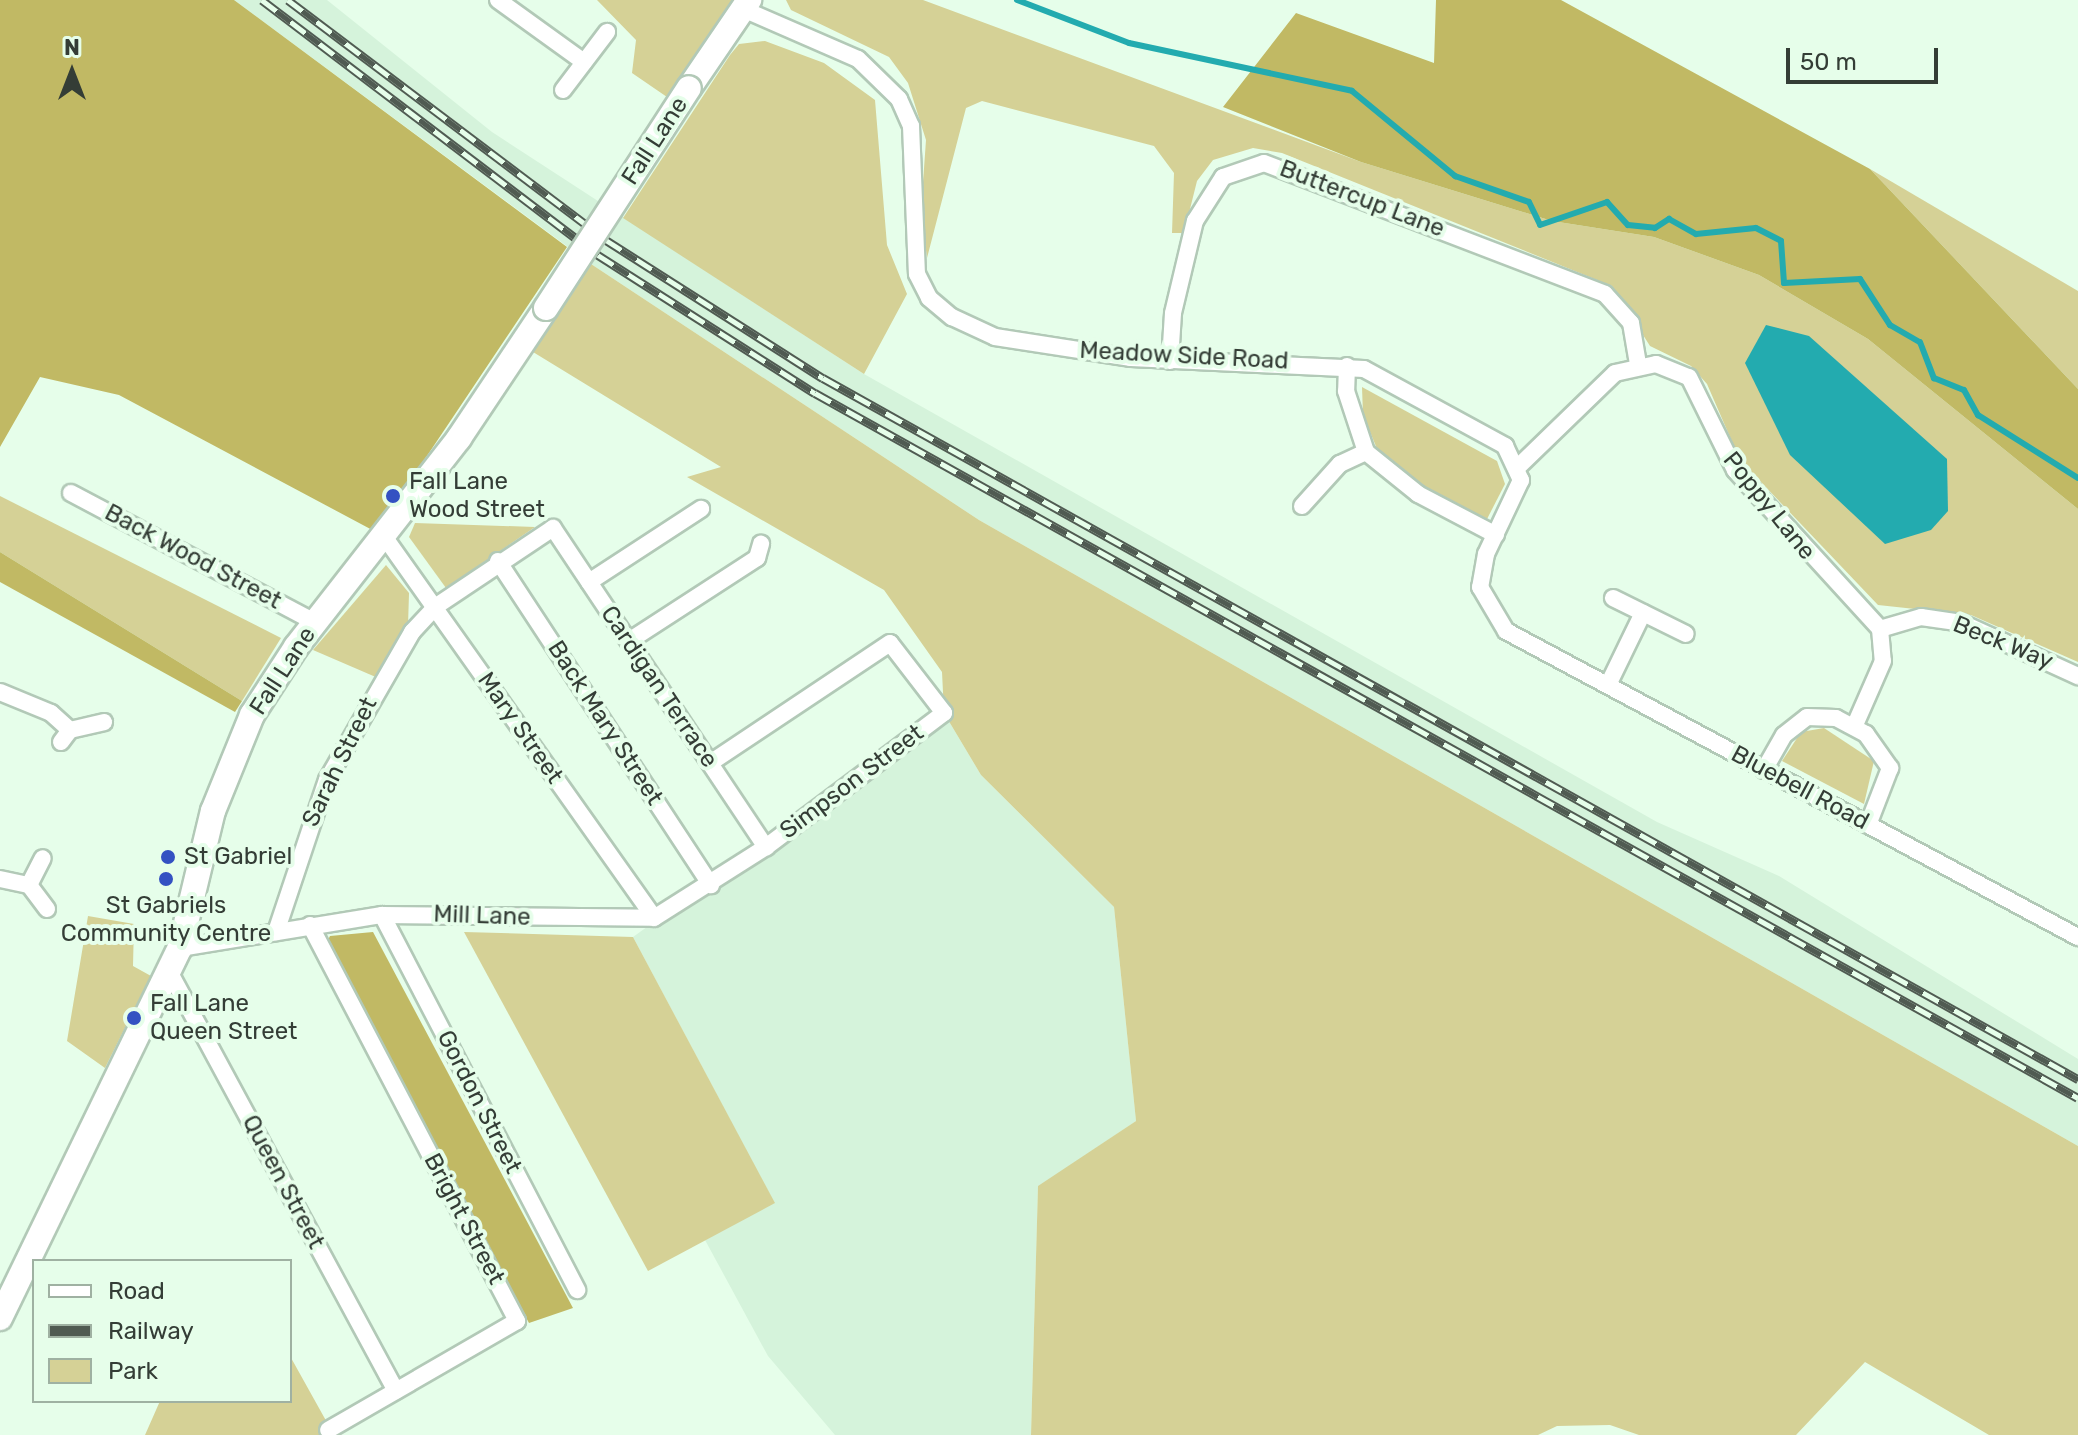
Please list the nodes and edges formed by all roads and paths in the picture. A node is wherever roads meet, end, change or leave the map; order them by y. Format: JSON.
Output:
{"nodes":[{"id":1,"x":498,"y":0,"type":"edge"},
{"id":2,"x":746,"y":5,"type":"edge"},
{"id":3,"x":607,"y":32,"type":"dead end"},
{"id":4,"x":584,"y":62,"type":"junction"},
{"id":5,"x":563,"y":90,"type":"dead end"},
{"id":6,"x":1170,"y":361,"type":"junction"},
{"id":7,"x":1638,"y":364,"type":"junction"},
{"id":8,"x":1347,"y":366,"type":"junction"},
{"id":9,"x":1366,"y":452,"type":"junction"},
{"id":10,"x":1520,"y":465,"type":"junction"},
{"id":11,"x":71,"y":493,"type":"dead end"},
{"id":12,"x":1302,"y":506,"type":"dead end"},
{"id":13,"x":701,"y":509,"type":"dead end"},
{"id":14,"x":553,"y":528,"type":"joint"},
{"id":15,"x":1496,"y":535,"type":"junction"},
{"id":16,"x":386,"y":539,"type":"junction"},
{"id":17,"x":761,"y":544,"type":"dead end"},
{"id":18,"x":498,"y":561,"type":"junction"},
{"id":19,"x":589,"y":582,"type":"junction"},
{"id":20,"x":1613,"y":598,"type":"dead end"},
{"id":21,"x":435,"y":607,"type":"junction"},
{"id":22,"x":1643,"y":613,"type":"junction"},
{"id":23,"x":315,"y":622,"type":"junction"},
{"id":24,"x":1880,"y":629,"type":"junction"},
{"id":25,"x":1686,"y":634,"type":"dead end"},
{"id":26,"x":629,"y":641,"type":"junction"},
{"id":27,"x":2078,"y":676,"type":"edge"},
{"id":28,"x":1608,"y":685,"type":"junction"},
{"id":29,"x":0,"y":692,"type":"edge"},
{"id":30,"x":104,"y":722,"type":"dead end"},
{"id":31,"x":1854,"y":727,"type":"junction"},
{"id":32,"x":710,"y":763,"type":"junction"},
{"id":33,"x":1764,"y":770,"type":"junction"},
{"id":34,"x":1868,"y":825,"type":"junction"},
{"id":35,"x":766,"y":847,"type":"junction"},
{"id":36,"x":43,"y":858,"type":"dead end"},
{"id":37,"x":0,"y":879,"type":"edge"},
{"id":38,"x":29,"y":885,"type":"junction"},
{"id":39,"x":711,"y":885,"type":"junction"},
{"id":40,"x":47,"y":909,"type":"dead end"},
{"id":41,"x":382,"y":915,"type":"junction"},
{"id":42,"x":654,"y":918,"type":"junction"},
{"id":43,"x":310,"y":925,"type":"junction"},
{"id":44,"x":276,"y":932,"type":"junction"},
{"id":45,"x":2078,"y":937,"type":"edge"},
{"id":46,"x":180,"y":948,"type":"junction"},
{"id":47,"x":170,"y":973,"type":"junction"},
{"id":48,"x":577,"y":1290,"type":"dead end"},
{"id":49,"x":0,"y":1318,"type":"edge"},
{"id":50,"x":396,"y":1391,"type":"junction"},
{"id":51,"x":328,"y":1430,"type":"dead end"}],
"edges":[{"from":1,"to":4,"type":"street"},
{"from":2,"to":6,"type":"street","name":"Meadow Side Road"},
{"from":2,"to":16,"type":"street","name":"Fall Lane","bridge":true},
{"from":3,"to":4,"type":"street"},
{"from":4,"to":5,"type":"street"},
{"from":6,"to":7,"type":"street","name":"Buttercup Lane"},
{"from":6,"to":8,"type":"street","name":"Meadow Side Road"},
{"from":7,"to":10,"type":"street"},
{"from":7,"to":24,"type":"street","name":"Poppy Lane"},
{"from":8,"to":9,"type":"street"},
{"from":8,"to":10,"type":"street","name":"Meadow Side Road"},
{"from":9,"to":12,"type":"street"},
{"from":9,"to":15,"type":"street"},
{"from":10,"to":15,"type":"street"},
{"from":11,"to":23,"type":"street","name":"Back Wood Street"},
{"from":13,"to":19,"type":"street"},
{"from":14,"to":18,"type":"street","name":"Sarah Street"},
{"from":14,"to":19,"type":"street","name":"Cardigan Terrace"},
{"from":15,"to":28,"type":"street","name":"Bluebell Road"},
{"from":16,"to":21,"type":"street","name":"Mary Street"},
{"from":16,"to":23,"type":"street","name":"Fall Lane"},
{"from":17,"to":26,"type":"street"},
{"from":18,"to":21,"type":"street","name":"Sarah Street"},
{"from":18,"to":39,"type":"street","name":"Back Mary Street"},
{"from":19,"to":26,"type":"street","name":"Cardigan Terrace"},
{"from":20,"to":22,"type":"street"},
{"from":21,"to":42,"type":"street","name":"Mary Street"},
{"from":21,"to":44,"type":"street","name":"Sarah Street"},
{"from":22,"to":25,"type":"street"},
{"from":22,"to":28,"type":"street"},
{"from":23,"to":46,"type":"street","name":"Fall Lane"},
{"from":24,"to":27,"type":"street","name":"Beck Way"},
{"from":24,"to":31,"type":"street"},
{"from":26,"to":32,"type":"street","name":"Cardigan Terrace"},
{"from":28,"to":33,"type":"street","name":"Bluebell Road"},
{"from":29,"to":30,"type":"street"},
{"from":31,"to":33,"type":"street"},
{"from":31,"to":34,"type":"street"},
{"from":32,"to":35,"type":"street","name":"Cardigan Terrace"},
{"from":32,"to":35,"type":"street","name":"Simpson Street"},
{"from":33,"to":34,"type":"street","name":"Bluebell Road"},
{"from":34,"to":45,"type":"street","name":"Bluebell Road"},
{"from":35,"to":39,"type":"street"},
{"from":36,"to":38,"type":"street"},
{"from":37,"to":38,"type":"street"},
{"from":38,"to":40,"type":"street"},
{"from":39,"to":42,"type":"street"},
{"from":41,"to":42,"type":"street","name":"Mill Lane"},
{"from":41,"to":43,"type":"street","name":"Mill Lane"},
{"from":41,"to":48,"type":"street","name":"Gordon Street"},
{"from":43,"to":44,"type":"street","name":"Mill Lane"},
{"from":43,"to":50,"type":"street","name":"Bright Street"},
{"from":44,"to":46,"type":"street","name":"Mill Lane"},
{"from":46,"to":47,"type":"street","name":"Fall Lane"},
{"from":47,"to":49,"type":"street","name":"Fall Lane"},
{"from":47,"to":50,"type":"street","name":"Queen Street"},
{"from":50,"to":51,"type":"street","name":"Bright Street"}]}
